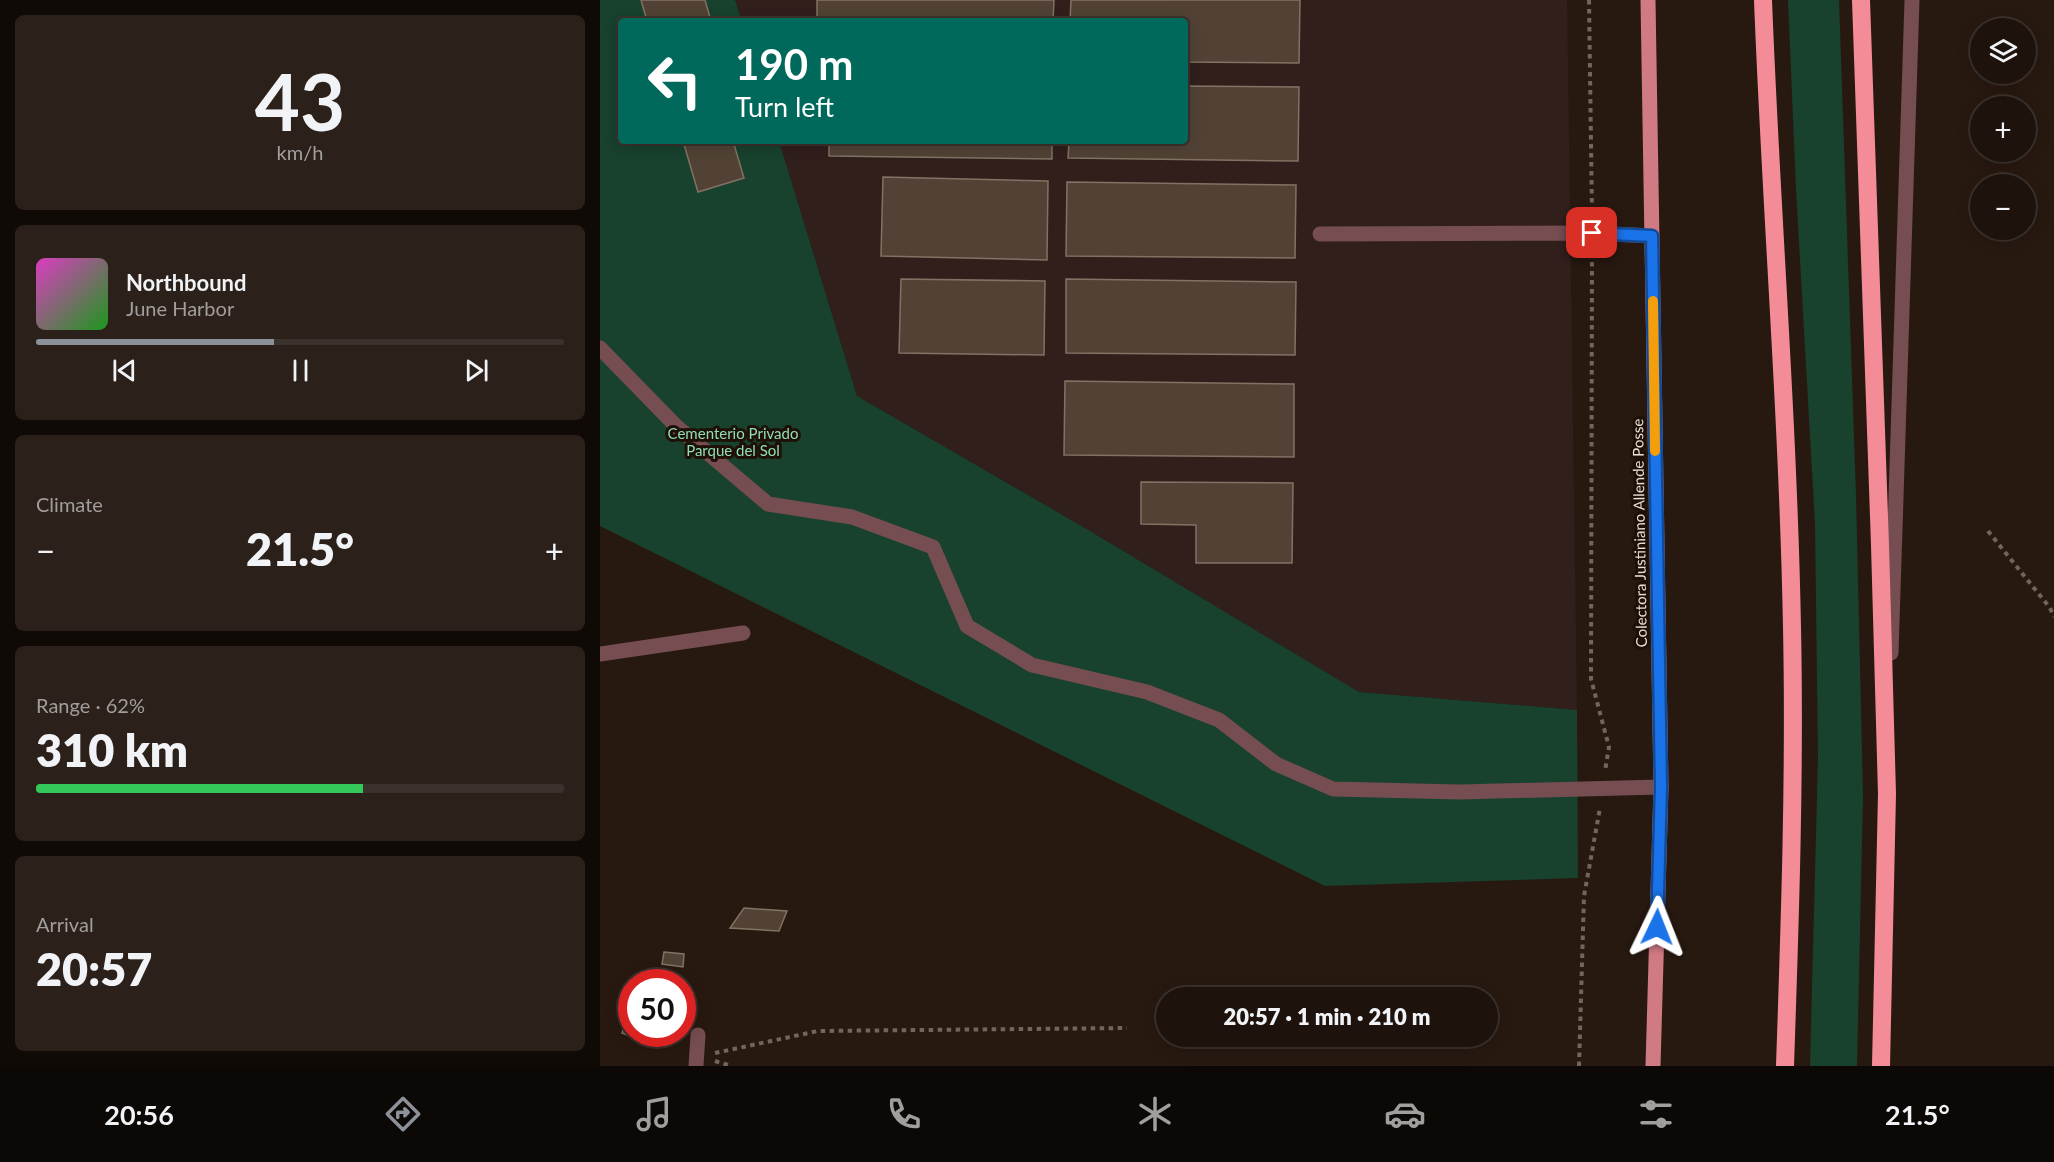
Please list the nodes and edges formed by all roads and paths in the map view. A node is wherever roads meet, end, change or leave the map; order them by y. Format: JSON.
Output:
{"nodes":[{"id":1,"x":1589,"y":0,"type":"edge"},
{"id":2,"x":1648,"y":0,"type":"edge"},
{"id":3,"x":1763,"y":0,"type":"edge"},
{"id":4,"x":1861,"y":0,"type":"edge"},
{"id":5,"x":1912,"y":0,"type":"edge"},
{"id":6,"x":1592,"y":233,"type":"junction"},
{"id":7,"x":1320,"y":234,"type":"dead end"},
{"id":8,"x":1652,"y":236,"type":"junction"},
{"id":9,"x":600,"y":348,"type":"edge"},
{"id":10,"x":1988,"y":531,"type":"dead end"},
{"id":11,"x":2054,"y":617,"type":"edge"},
{"id":12,"x":743,"y":633,"type":"dead end"},
{"id":13,"x":600,"y":654,"type":"edge"},
{"id":14,"x":1661,"y":787,"type":"junction"},
{"id":15,"x":1887,"y":788,"type":"junction"},
{"id":16,"x":1603,"y":790,"type":"junction"},
{"id":17,"x":1127,"y":1028,"type":"dead end"},
{"id":18,"x":698,"y":1035,"type":"dead end"},
{"id":19,"x":696,"y":1061,"type":"edge"},
{"id":20,"x":1579,"y":1066,"type":"edge"},
{"id":21,"x":1653,"y":1066,"type":"edge"},
{"id":22,"x":1785,"y":1066,"type":"edge"},
{"id":23,"x":1881,"y":1066,"type":"edge"}],
"edges":[{"from":1,"to":6,"type":"path"},
{"from":2,"to":8,"type":"main road","name":"Colectora Justiniano Allende Posse"},
{"from":3,"to":22,"type":"highway"},
{"from":4,"to":15,"type":"highway"},
{"from":5,"to":15,"type":"street"},
{"from":6,"to":7,"type":"street"},
{"from":6,"to":8,"type":"street"},
{"from":6,"to":16,"type":"path"},
{"from":8,"to":14,"type":"main road","name":"Colectora Justiniano Allende Posse"},
{"from":9,"to":16,"type":"street"},
{"from":10,"to":11,"type":"path"},
{"from":12,"to":13,"type":"street"},
{"from":14,"to":16,"type":"street"},
{"from":14,"to":21,"type":"main road","name":"Colectora Justiniano Allende Posse"},
{"from":15,"to":23,"type":"highway"},
{"from":16,"to":20,"type":"path"},
{"from":17,"to":19,"type":"path"},
{"from":18,"to":19,"type":"street"}]}
